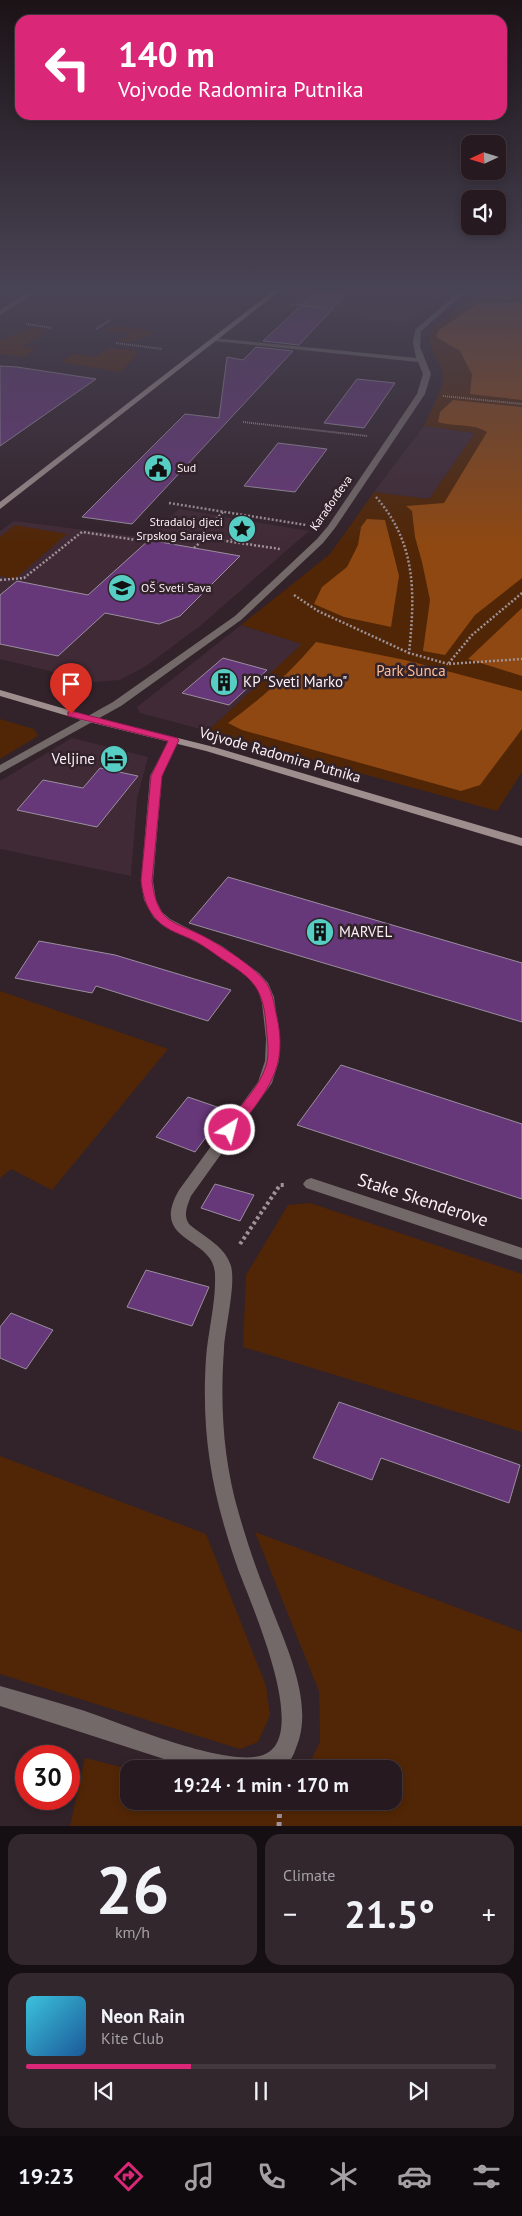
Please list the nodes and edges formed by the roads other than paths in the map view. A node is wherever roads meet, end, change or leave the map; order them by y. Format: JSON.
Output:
{"nodes":[{"id":1,"x":168,"y":375,"type":"edge"},
{"id":2,"x":427,"y":375,"type":"edge"},
{"id":3,"x":0,"y":506,"type":"edge"},
{"id":4,"x":0,"y":693,"type":"edge"},
{"id":5,"x":89,"y":719,"type":"junction"},
{"id":6,"x":174,"y":740,"type":"junction"},
{"id":7,"x":0,"y":770,"type":"edge"},
{"id":8,"x":522,"y":842,"type":"edge"},
{"id":9,"x":311,"y":1184,"type":"road end"},
{"id":10,"x":522,"y":1254,"type":"edge"},
{"id":11,"x":0,"y":1696,"type":"edge"}],
"edges":[{"from":1,"to":3,"type":"street"},
{"from":2,"to":5,"type":"street","name":"Karađorđeva"},
{"from":4,"to":5,"type":"street","name":"Vojvode Radomira Putnika"},
{"from":5,"to":6,"type":"street","name":"Vojvode Radomira Putnika"},
{"from":5,"to":7,"type":"street","name":"Karađorđeva"},
{"from":6,"to":8,"type":"street","name":"Vojvode Radomira Putnika"},
{"from":6,"to":11,"type":"street"},
{"from":9,"to":10,"type":"street","name":"Stake Skenderove"}]}
